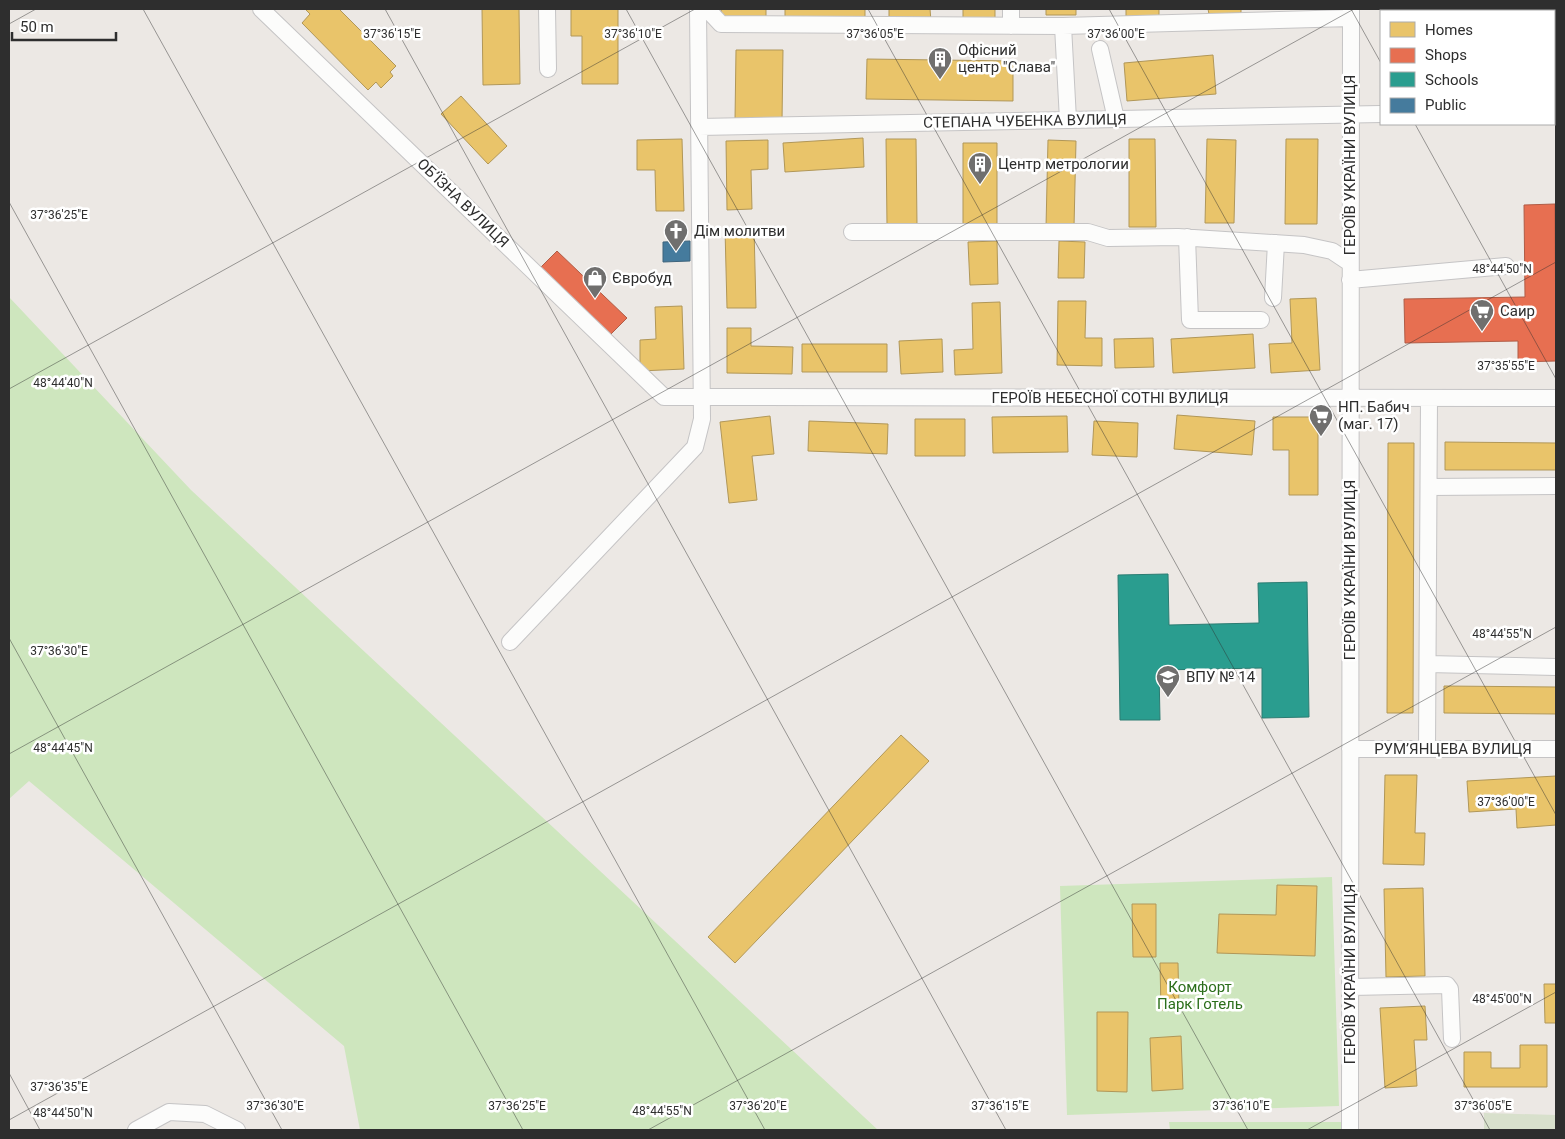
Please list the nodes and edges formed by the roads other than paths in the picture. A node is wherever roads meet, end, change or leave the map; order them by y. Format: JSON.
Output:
{"nodes":[{"id":1,"x":261,"y":9,"type":"edge"},
{"id":2,"x":547,"y":9,"type":"edge"},
{"id":3,"x":698,"y":9,"type":"edge"},
{"id":4,"x":707,"y":9,"type":"edge"},
{"id":5,"x":1011,"y":9,"type":"edge"},
{"id":6,"x":1350,"y":14,"type":"edge"},
{"id":7,"x":1011,"y":26,"type":"junction"},
{"id":8,"x":1063,"y":26,"type":"junction"},
{"id":9,"x":1100,"y":49,"type":"dead end"},
{"id":10,"x":548,"y":69,"type":"dead end"},
{"id":11,"x":1350,"y":114,"type":"junction"},
{"id":12,"x":1380,"y":114,"type":"edge"},
{"id":13,"x":1116,"y":119,"type":"junction"},
{"id":14,"x":1068,"y":120,"type":"junction"},
{"id":15,"x":699,"y":127,"type":"junction"},
{"id":16,"x":852,"y":232,"type":"dead end"},
{"id":17,"x":1187,"y":237,"type":"junction"},
{"id":18,"x":1276,"y":243,"type":"junction"},
{"id":19,"x":1350,"y":263,"type":"junction"},
{"id":20,"x":1506,"y":266,"type":"dead end"},
{"id":21,"x":1350,"y":280,"type":"junction"},
{"id":22,"x":1273,"y":298,"type":"dead end"},
{"id":23,"x":1261,"y":320,"type":"dead end"},
{"id":24,"x":701,"y":396,"type":"junction"},
{"id":25,"x":664,"y":398,"type":"joint"},
{"id":26,"x":1429,"y":398,"type":"junction"},
{"id":27,"x":1556,"y":398,"type":"edge"},
{"id":28,"x":1350,"y":399,"type":"junction"},
{"id":29,"x":1556,"y":486,"type":"edge"},
{"id":30,"x":1429,"y":487,"type":"junction"},
{"id":31,"x":510,"y":642,"type":"dead end"},
{"id":32,"x":1428,"y":664,"type":"junction"},
{"id":33,"x":1556,"y":667,"type":"edge"},
{"id":34,"x":1350,"y":748,"type":"junction"},
{"id":35,"x":1427,"y":749,"type":"junction"},
{"id":36,"x":1556,"y":749,"type":"edge"},
{"id":37,"x":1351,"y":987,"type":"junction"},
{"id":38,"x":1452,"y":1039,"type":"dead end"},
{"id":39,"x":136,"y":1130,"type":"edge"},
{"id":40,"x":237,"y":1130,"type":"edge"},
{"id":41,"x":1350,"y":1130,"type":"edge"}],
"edges":[{"from":1,"to":25,"type":"street","name":"ОБ’ЇЗНА ВУЛИЦЯ"},
{"from":2,"to":10,"type":"street"},
{"from":3,"to":15,"type":"street"},
{"from":4,"to":7,"type":"street"},
{"from":5,"to":7,"type":"street"},
{"from":6,"to":8,"type":"street"},
{"from":6,"to":11,"type":"street","name":"ГЕРОЇВ УКРАЇНИ ВУЛИЦЯ"},
{"from":7,"to":8,"type":"street"},
{"from":8,"to":14,"type":"street"},
{"from":9,"to":13,"type":"street"},
{"from":11,"to":12,"type":"street","name":"СТЕПАНА ЧУБЕНКА ВУЛИЦЯ"},
{"from":11,"to":13,"type":"street","name":"СТЕПАНА ЧУБЕНКА ВУЛИЦЯ"},
{"from":11,"to":19,"type":"street","name":"ГЕРОЇВ УКРАЇНИ ВУЛИЦЯ"},
{"from":13,"to":14,"type":"street","name":"СТЕПАНА ЧУБЕНКА ВУЛИЦЯ"},
{"from":14,"to":15,"type":"street","name":"СТЕПАНА ЧУБЕНКА ВУЛИЦЯ"},
{"from":15,"to":24,"type":"street"},
{"from":16,"to":17,"type":"street"},
{"from":17,"to":18,"type":"street"},
{"from":17,"to":23,"type":"street"},
{"from":18,"to":19,"type":"street"},
{"from":18,"to":22,"type":"street"},
{"from":19,"to":21,"type":"street","name":"ГЕРОЇВ УКРАЇНИ ВУЛИЦЯ"},
{"from":20,"to":21,"type":"street"},
{"from":21,"to":28,"type":"street","name":"ГЕРОЇВ УКРАЇНИ ВУЛИЦЯ"},
{"from":24,"to":25,"type":"street","name":"ГЕРОЇВ НЕБЕСНОЇ СОТНІ ВУЛИЦЯ"},
{"from":24,"to":28,"type":"street","name":"ГЕРОЇВ НЕБЕСНОЇ СОТНІ ВУЛИЦЯ"},
{"from":24,"to":31,"type":"street"},
{"from":26,"to":27,"type":"street","name":"ГЕРОЇВ НЕБЕСНОЇ СОТНІ ВУЛИЦЯ"},
{"from":26,"to":28,"type":"street","name":"ГЕРОЇВ НЕБЕСНОЇ СОТНІ ВУЛИЦЯ"},
{"from":26,"to":30,"type":"street"},
{"from":28,"to":34,"type":"street","name":"ГЕРОЇВ УКРАЇНИ ВУЛИЦЯ"},
{"from":29,"to":30,"type":"street"},
{"from":30,"to":32,"type":"street"},
{"from":32,"to":33,"type":"street"},
{"from":32,"to":35,"type":"street"},
{"from":34,"to":35,"type":"street","name":"РУМ’ЯНЦЕВА ВУЛИЦЯ"},
{"from":34,"to":37,"type":"street","name":"ГЕРОЇВ УКРАЇНИ ВУЛИЦЯ"},
{"from":35,"to":36,"type":"street","name":"РУМ’ЯНЦЕВА ВУЛИЦЯ"},
{"from":37,"to":38,"type":"street"},
{"from":37,"to":41,"type":"street","name":"ГЕРОЇВ УКРАЇНИ ВУЛИЦЯ"},
{"from":39,"to":40,"type":"street"}]}
